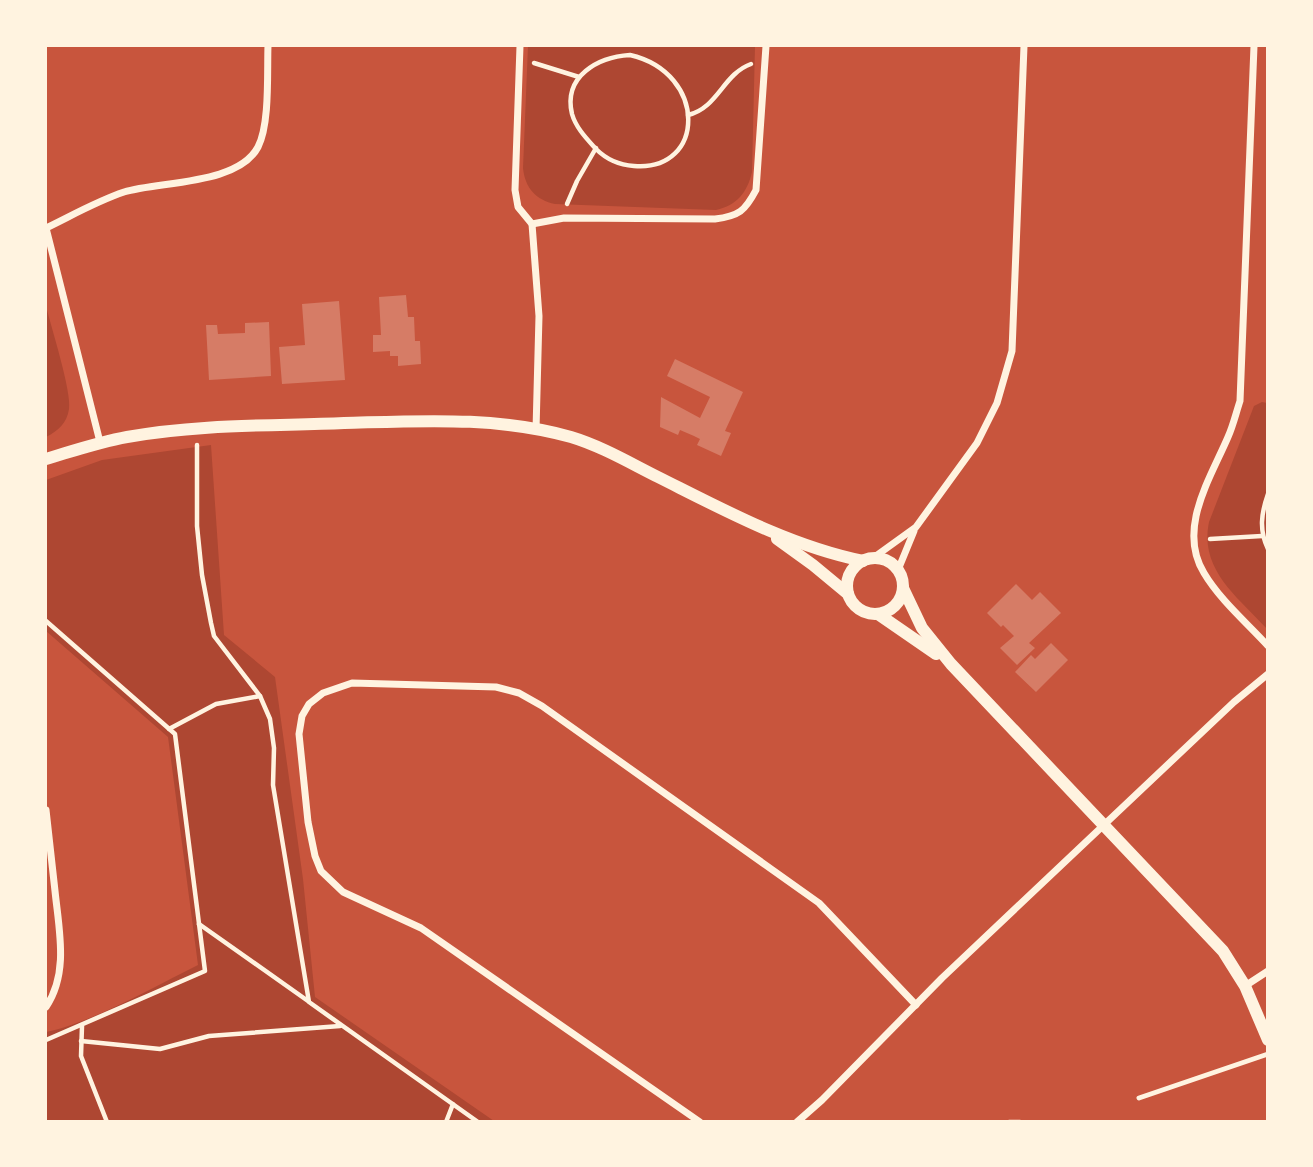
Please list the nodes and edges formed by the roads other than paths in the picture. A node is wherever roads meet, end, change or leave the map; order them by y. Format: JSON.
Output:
{"nodes":[{"id":1,"x":268,"y":46,"type":"edge"},
{"id":2,"x":520,"y":46,"type":"edge"},
{"id":3,"x":766,"y":46,"type":"edge"},
{"id":4,"x":1024,"y":46,"type":"edge"},
{"id":5,"x":1254,"y":46,"type":"edge"},
{"id":6,"x":532,"y":224,"type":"junction"},
{"id":7,"x":536,"y":430,"type":"junction"},
{"id":8,"x":100,"y":442,"type":"junction"},
{"id":9,"x":46,"y":459,"type":"edge"},
{"id":10,"x":916,"y":527,"type":"junction"},
{"id":11,"x":765,"y":531,"type":"junction"},
{"id":12,"x":868,"y":559,"type":"junction"},
{"id":13,"x":898,"y":570,"type":"junction"},
{"id":14,"x":903,"y":588,"type":"junction"},
{"id":15,"x":848,"y":594,"type":"junction"},
{"id":16,"x":878,"y":614,"type":"junction"},
{"id":17,"x":1268,"y":646,"type":"edge"},
{"id":18,"x":951,"y":664,"type":"junction"},
{"id":19,"x":1268,"y":674,"type":"edge"},
{"id":20,"x":46,"y":810,"type":"edge"},
{"id":21,"x":1104,"y":826,"type":"junction"},
{"id":22,"x":1268,"y":971,"type":"edge"},
{"id":23,"x":1245,"y":986,"type":"junction"},
{"id":24,"x":916,"y":1005,"type":"junction"},
{"id":25,"x":46,"y":1007,"type":"edge"},
{"id":26,"x":1268,"y":1040,"type":"edge"},
{"id":27,"x":1268,"y":1054,"type":"edge"},
{"id":28,"x":1139,"y":1098,"type":"dead end"},
{"id":29,"x":700,"y":1122,"type":"edge"},
{"id":30,"x":797,"y":1122,"type":"edge"}],
"edges":[{"from":1,"to":8,"type":"street"},
{"from":2,"to":6,"type":"street"},
{"from":3,"to":6,"type":"street"},
{"from":4,"to":10,"type":"street"},
{"from":5,"to":17,"type":"street"},
{"from":6,"to":7,"type":"street"},
{"from":7,"to":8,"type":"street"},
{"from":7,"to":11,"type":"street"},
{"from":8,"to":9,"type":"street"},
{"from":10,"to":12,"type":"street"},
{"from":10,"to":13,"type":"street"},
{"from":11,"to":12,"type":"street"},
{"from":11,"to":15,"type":"street"},
{"from":12,"to":13,"type":"street"},
{"from":12,"to":15,"type":"street"},
{"from":13,"to":14,"type":"street"},
{"from":14,"to":16,"type":"street"},
{"from":14,"to":18,"type":"street"},
{"from":15,"to":16,"type":"street"},
{"from":16,"to":18,"type":"street"},
{"from":18,"to":21,"type":"street"},
{"from":19,"to":21,"type":"street"},
{"from":20,"to":25,"type":"street"},
{"from":21,"to":23,"type":"street"},
{"from":21,"to":24,"type":"street"},
{"from":22,"to":23,"type":"street"},
{"from":23,"to":26,"type":"street"},
{"from":24,"to":29,"type":"street"},
{"from":24,"to":30,"type":"street"},
{"from":27,"to":28,"type":"lane"}]}
